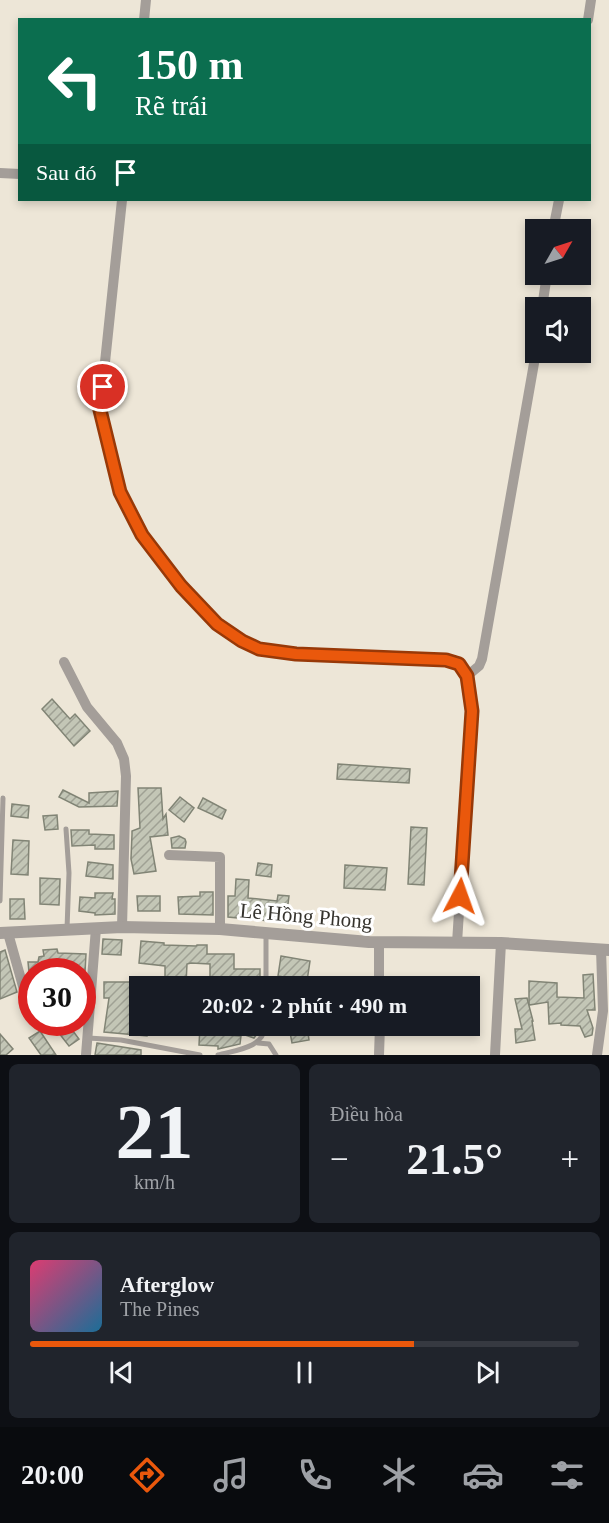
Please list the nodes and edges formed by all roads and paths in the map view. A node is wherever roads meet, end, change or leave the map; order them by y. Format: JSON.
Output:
{"nodes":[{"id":1,"x":146,"y":0,"type":"edge"},
{"id":2,"x":591,"y":0,"type":"edge"},
{"id":3,"x":144,"y":18,"type":"edge"},
{"id":4,"x":588,"y":18,"type":"edge"},
{"id":5,"x":0,"y":173,"type":"edge"},
{"id":6,"x":18,"y":174,"type":"edge"},
{"id":7,"x":122,"y":201,"type":"edge"},
{"id":8,"x":558,"y":201,"type":"edge"},
{"id":9,"x":555,"y":219,"type":"edge"},
{"id":10,"x":534,"y":363,"type":"edge"},
{"id":11,"x":64,"y":662,"type":"dead end"},
{"id":12,"x":467,"y":676,"type":"junction"},
{"id":13,"x":3,"y":798,"type":"dead end"},
{"id":14,"x":66,"y":829,"type":"dead end"},
{"id":15,"x":170,"y":855,"type":"dead end"},
{"id":16,"x":0,"y":901,"type":"edge"},
{"id":17,"x":122,"y":927,"type":"junction"},
{"id":18,"x":96,"y":928,"type":"junction"},
{"id":19,"x":220,"y":928,"type":"junction"},
{"id":20,"x":67,"y":930,"type":"junction"},
{"id":21,"x":266,"y":932,"type":"junction"},
{"id":22,"x":4,"y":933,"type":"edge"},
{"id":23,"x":380,"y":942,"type":"junction"},
{"id":24,"x":457,"y":943,"type":"junction"},
{"id":25,"x":501,"y":943,"type":"junction"},
{"id":26,"x":605,"y":950,"type":"edge"},
{"id":27,"x":18,"y":974,"type":"edge"},
{"id":28,"x":266,"y":976,"type":"edge"},
{"id":29,"x":379,"y":976,"type":"edge"},
{"id":30,"x":263,"y":1036,"type":"edge"},
{"id":31,"x":380,"y":1036,"type":"edge"},
{"id":32,"x":88,"y":1038,"type":"junction"},
{"id":33,"x":258,"y":1042,"type":"junction"},
{"id":34,"x":86,"y":1055,"type":"edge"},
{"id":35,"x":200,"y":1055,"type":"edge"},
{"id":36,"x":218,"y":1055,"type":"edge"},
{"id":37,"x":276,"y":1055,"type":"edge"},
{"id":38,"x":379,"y":1055,"type":"edge"},
{"id":39,"x":495,"y":1055,"type":"edge"},
{"id":40,"x":597,"y":1055,"type":"edge"}],
"edges":[{"from":1,"to":3,"type":"street"},
{"from":2,"to":4,"type":"street"},
{"from":5,"to":6,"type":"street"},
{"from":7,"to":12,"type":"street"},
{"from":8,"to":9,"type":"street"},
{"from":10,"to":12,"type":"street"},
{"from":11,"to":17,"type":"street"},
{"from":12,"to":24,"type":"street"},
{"from":13,"to":16,"type":"lane"},
{"from":14,"to":20,"type":"lane"},
{"from":15,"to":19,"type":"street"},
{"from":17,"to":18,"type":"street","name":"Lê Hồng Phong"},
{"from":17,"to":19,"type":"street","name":"Lê Hồng Phong"},
{"from":18,"to":20,"type":"street","name":"Lê Hồng Phong"},
{"from":18,"to":32,"type":"street"},
{"from":19,"to":21,"type":"street","name":"Lê Hồng Phong"},
{"from":20,"to":22,"type":"street","name":"Lê Hồng Phong"},
{"from":21,"to":23,"type":"street","name":"Lê Hồng Phong"},
{"from":21,"to":28,"type":"lane"},
{"from":22,"to":27,"type":"street"},
{"from":23,"to":24,"type":"street","name":"Lê Hồng Phong"},
{"from":23,"to":29,"type":"street"},
{"from":24,"to":25,"type":"street","name":"Lê Hồng Phong"},
{"from":25,"to":26,"type":"street","name":"Lê Hồng Phong"},
{"from":25,"to":39,"type":"street"},
{"from":26,"to":40,"type":"street"},
{"from":30,"to":33,"type":"lane"},
{"from":31,"to":38,"type":"street"},
{"from":32,"to":34,"type":"street"},
{"from":32,"to":35,"type":"lane"},
{"from":33,"to":36,"type":"lane"},
{"from":33,"to":37,"type":"lane"}]}
